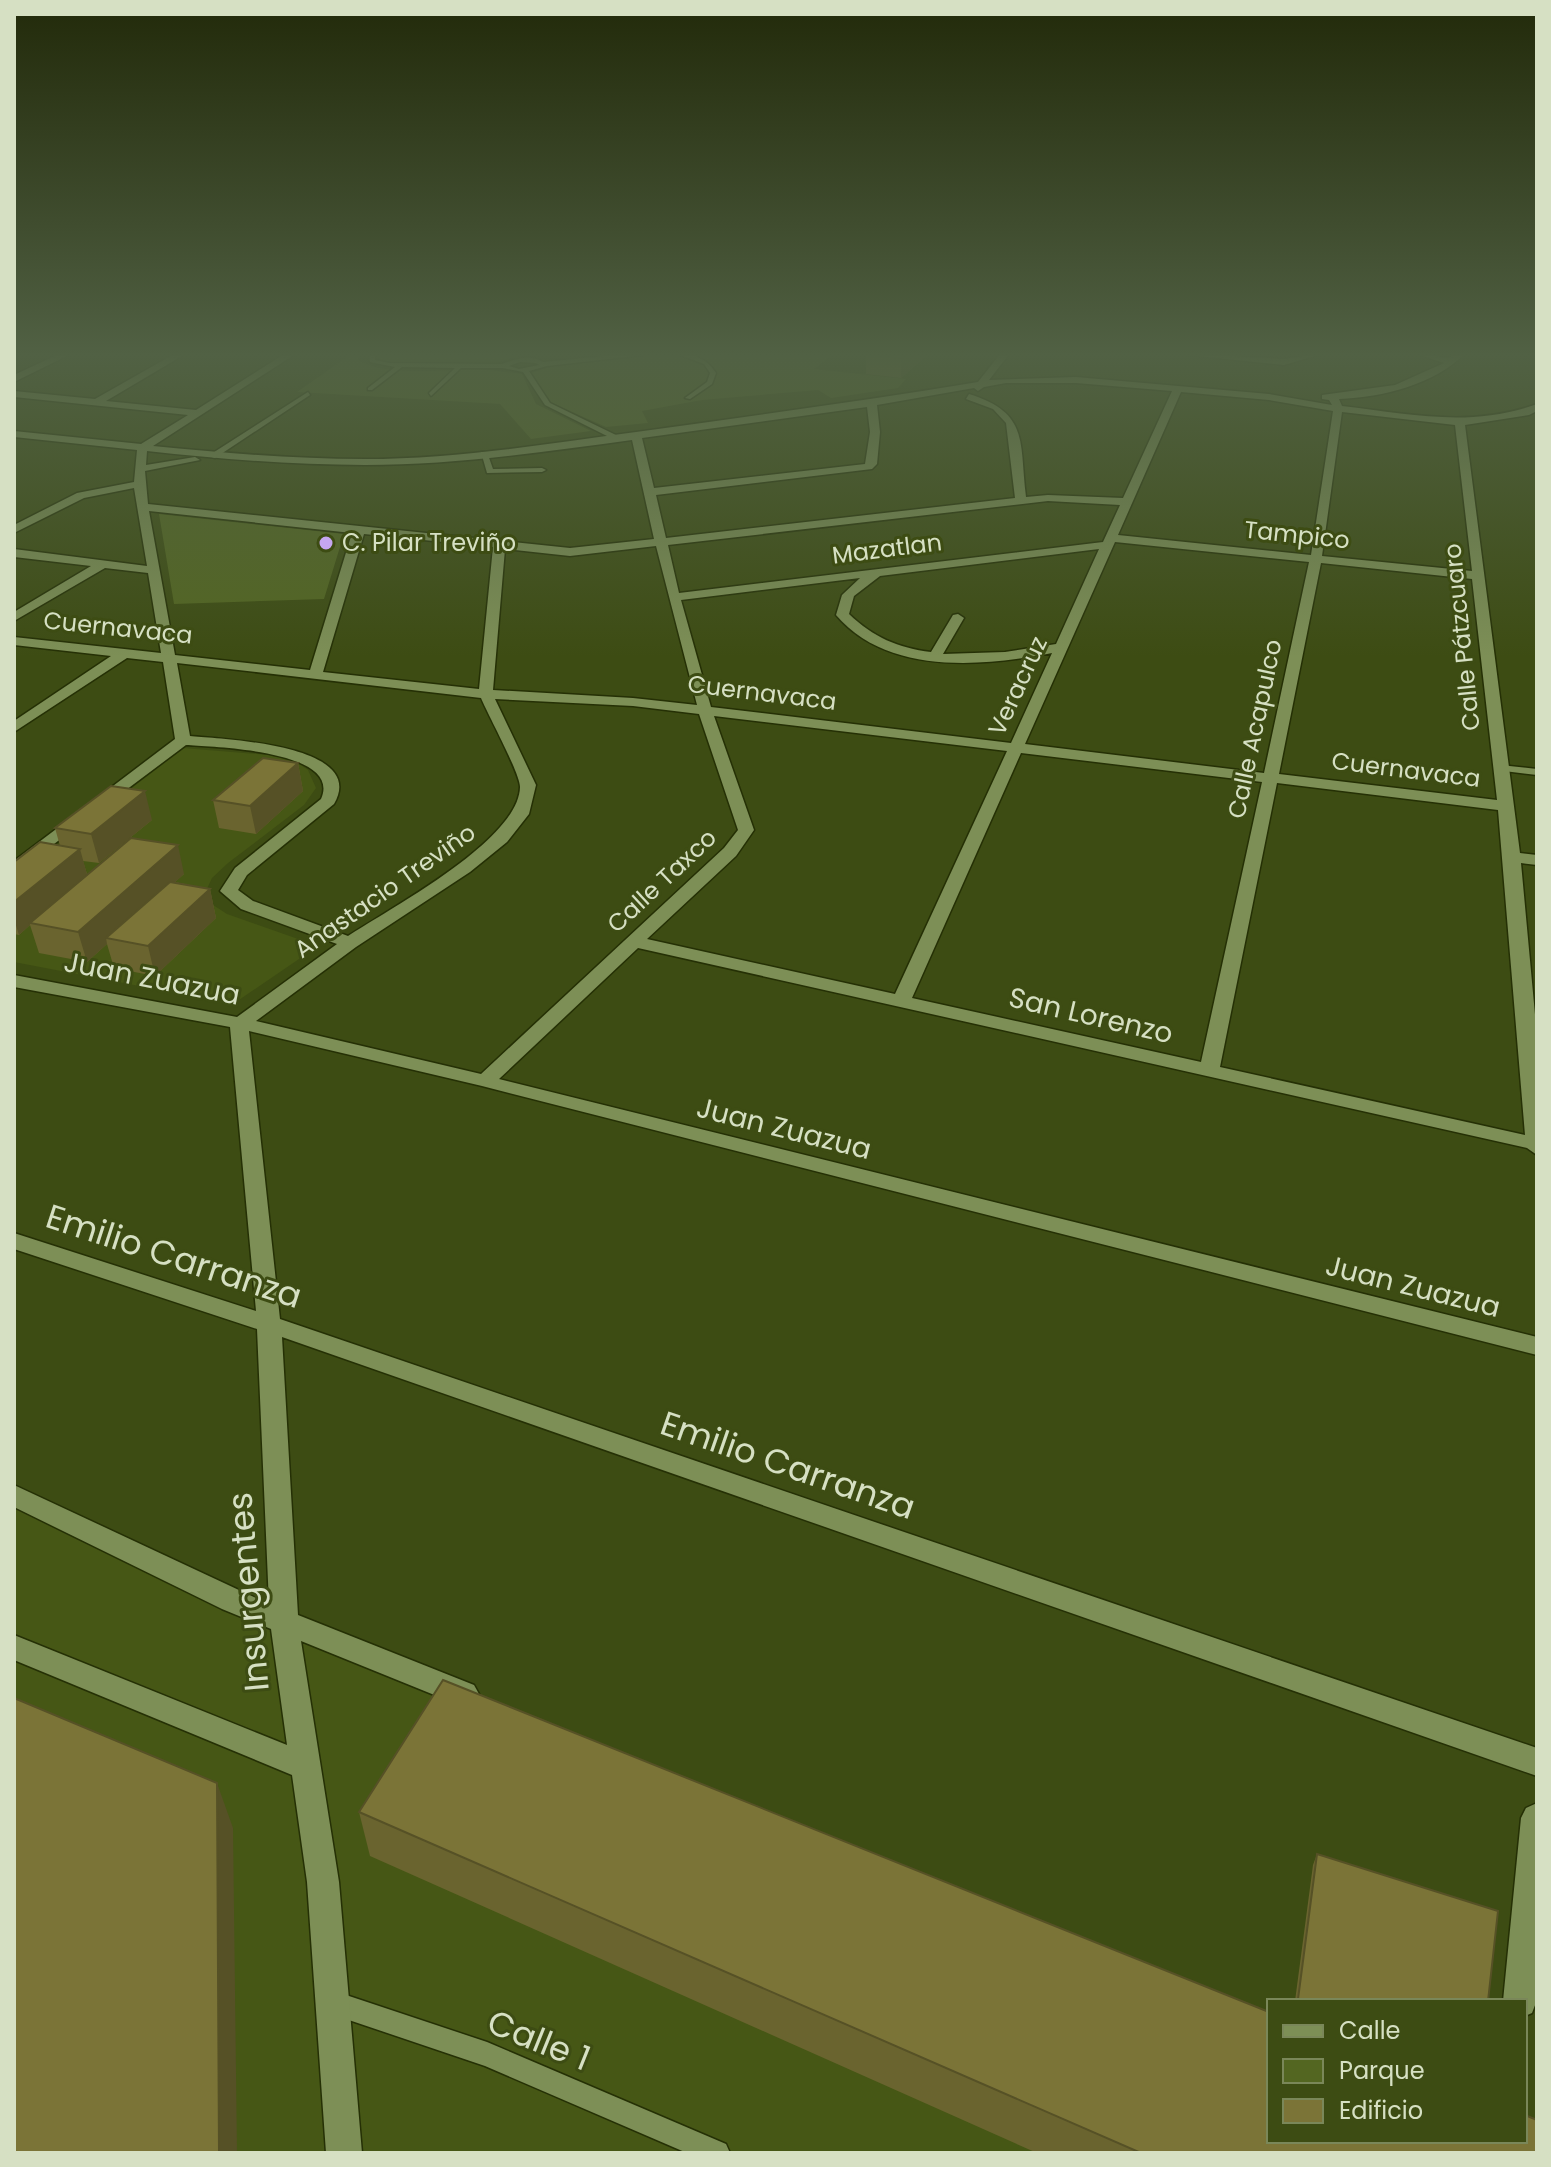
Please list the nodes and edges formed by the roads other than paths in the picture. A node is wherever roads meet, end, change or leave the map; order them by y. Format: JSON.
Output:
{"nodes":[{"id":1,"x":141,"y":454,"type":"edge"},
{"id":2,"x":196,"y":454,"type":"edge"},
{"id":3,"x":215,"y":454,"type":"edge"},
{"id":4,"x":481,"y":454,"type":"edge"},
{"id":5,"x":484,"y":454,"type":"edge"},
{"id":6,"x":640,"y":454,"type":"edge"},
{"id":7,"x":873,"y":454,"type":"edge"},
{"id":8,"x":1015,"y":454,"type":"edge"},
{"id":9,"x":1148,"y":454,"type":"edge"},
{"id":10,"x":1329,"y":454,"type":"edge"},
{"id":11,"x":1464,"y":454,"type":"edge"},
{"id":12,"x":212,"y":456,"type":"junction"},
{"id":13,"x":542,"y":470,"type":"dead end"},
{"id":14,"x":139,"y":476,"type":"junction"},
{"id":15,"x":649,"y":492,"type":"junction"},
{"id":16,"x":1021,"y":501,"type":"junction"},
{"id":17,"x":1126,"y":502,"type":"junction"},
{"id":18,"x":142,"y":507,"type":"junction"},
{"id":19,"x":14,"y":530,"type":"edge"},
{"id":20,"x":359,"y":530,"type":"junction"},
{"id":21,"x":661,"y":541,"type":"junction"},
{"id":22,"x":1108,"y":542,"type":"junction"},
{"id":23,"x":499,"y":547,"type":"junction"},
{"id":24,"x":14,"y":553,"type":"edge"},
{"id":25,"x":1316,"y":559,"type":"junction"},
{"id":26,"x":103,"y":564,"type":"junction"},
{"id":27,"x":153,"y":570,"type":"junction"},
{"id":28,"x":879,"y":571,"type":"junction"},
{"id":29,"x":1480,"y":576,"type":"junction"},
{"id":30,"x":674,"y":597,"type":"junction"},
{"id":31,"x":14,"y":617,"type":"edge"},
{"id":32,"x":958,"y":618,"type":"dead end"},
{"id":33,"x":14,"y":641,"type":"edge"},
{"id":34,"x":1060,"y":647,"type":"junction"},
{"id":35,"x":126,"y":652,"type":"junction"},
{"id":36,"x":935,"y":656,"type":"junction"},
{"id":37,"x":168,"y":657,"type":"junction"},
{"id":38,"x":316,"y":673,"type":"junction"},
{"id":39,"x":486,"y":694,"type":"junction"},
{"id":40,"x":705,"y":710,"type":"junction"},
{"id":41,"x":14,"y":728,"type":"edge"},
{"id":42,"x":183,"y":740,"type":"junction"},
{"id":43,"x":1014,"y":748,"type":"junction"},
{"id":44,"x":1500,"y":768,"type":"junction"},
{"id":45,"x":1537,"y":772,"type":"edge"},
{"id":46,"x":1268,"y":778,"type":"junction"},
{"id":47,"x":1504,"y":806,"type":"junction"},
{"id":48,"x":1512,"y":857,"type":"junction"},
{"id":49,"x":1537,"y":860,"type":"edge"},
{"id":50,"x":14,"y":869,"type":"edge"},
{"id":51,"x":632,"y":941,"type":"junction"},
{"id":52,"x":350,"y":943,"type":"junction"},
{"id":53,"x":14,"y":981,"type":"edge"},
{"id":54,"x":1531,"y":990,"type":"edge"},
{"id":55,"x":901,"y":1001,"type":"junction"},
{"id":56,"x":239,"y":1024,"type":"junction"},
{"id":57,"x":1209,"y":1070,"type":"junction"},
{"id":58,"x":485,"y":1081,"type":"junction"},
{"id":59,"x":1537,"y":1146,"type":"edge"},
{"id":60,"x":14,"y":1241,"type":"edge"},
{"id":61,"x":269,"y":1324,"type":"junction"},
{"id":62,"x":1537,"y":1346,"type":"edge"},
{"id":63,"x":14,"y":1495,"type":"edge"},
{"id":64,"x":284,"y":1622,"type":"junction"},
{"id":65,"x":14,"y":1647,"type":"edge"},
{"id":66,"x":489,"y":1705,"type":"edge"},
{"id":67,"x":1537,"y":1762,"type":"edge"},
{"id":68,"x":305,"y":1766,"type":"junction"},
{"id":69,"x":1537,"y":1818,"type":"edge"},
{"id":70,"x":1520,"y":1999,"type":"edge"},
{"id":71,"x":330,"y":2001,"type":"junction"},
{"id":72,"x":344,"y":2153,"type":"edge"},
{"id":73,"x":717,"y":2153,"type":"edge"}],
"edges":[{"from":1,"to":14,"type":"street"},
{"from":2,"to":12,"type":"street"},
{"from":3,"to":12,"type":"lane"},
{"from":4,"to":12,"type":"street"},
{"from":5,"to":13,"type":"lane"},
{"from":6,"to":15,"type":"street","name":"Calle Taxco"},
{"from":7,"to":15,"type":"street"},
{"from":8,"to":16,"type":"street"},
{"from":9,"to":17,"type":"street","name":"Veracruz"},
{"from":10,"to":25,"type":"street","name":"Calle Acapulco"},
{"from":11,"to":29,"type":"street","name":"Calle Pátzcuaro"},
{"from":12,"to":14,"type":"street"},
{"from":14,"to":18,"type":"street"},
{"from":14,"to":19,"type":"street"},
{"from":15,"to":21,"type":"street","name":"Calle Taxco"},
{"from":16,"to":17,"type":"street"},
{"from":16,"to":21,"type":"street"},
{"from":17,"to":22,"type":"street","name":"Veracruz"},
{"from":18,"to":20,"type":"street"},
{"from":18,"to":27,"type":"street"},
{"from":20,"to":23,"type":"street"},
{"from":20,"to":38,"type":"street"},
{"from":21,"to":23,"type":"street"},
{"from":21,"to":30,"type":"street","name":"Calle Taxco"},
{"from":22,"to":25,"type":"street","name":"Tampico"},
{"from":22,"to":28,"type":"street","name":"Mazatlan"},
{"from":22,"to":34,"type":"street","name":"Veracruz"},
{"from":23,"to":39,"type":"street","name":"Anastacio Treviño"},
{"from":24,"to":26,"type":"street"},
{"from":25,"to":29,"type":"street","name":"Tampico"},
{"from":25,"to":46,"type":"street","name":"Calle Acapulco"},
{"from":26,"to":27,"type":"street"},
{"from":26,"to":31,"type":"street"},
{"from":27,"to":37,"type":"street"},
{"from":28,"to":30,"type":"street","name":"Mazatlan"},
{"from":28,"to":36,"type":"street"},
{"from":29,"to":44,"type":"street","name":"Calle Pátzcuaro"},
{"from":30,"to":40,"type":"street","name":"Calle Taxco"},
{"from":32,"to":36,"type":"street"},
{"from":33,"to":35,"type":"street","name":"Cuernavaca"},
{"from":34,"to":36,"type":"street"},
{"from":34,"to":43,"type":"street","name":"Veracruz"},
{"from":35,"to":37,"type":"street","name":"Cuernavaca"},
{"from":35,"to":41,"type":"street"},
{"from":37,"to":38,"type":"street","name":"Cuernavaca"},
{"from":37,"to":42,"type":"street"},
{"from":38,"to":39,"type":"street","name":"Cuernavaca"},
{"from":39,"to":40,"type":"street","name":"Cuernavaca"},
{"from":39,"to":52,"type":"street","name":"Anastacio Treviño"},
{"from":40,"to":43,"type":"street","name":"Cuernavaca"},
{"from":40,"to":51,"type":"street","name":"Calle Taxco"},
{"from":42,"to":50,"type":"street"},
{"from":42,"to":52,"type":"street"},
{"from":43,"to":46,"type":"street","name":"Cuernavaca"},
{"from":43,"to":55,"type":"street","name":"Veracruz"},
{"from":44,"to":45,"type":"lane"},
{"from":44,"to":47,"type":"street","name":"Calle Pátzcuaro"},
{"from":46,"to":47,"type":"street","name":"Cuernavaca"},
{"from":46,"to":57,"type":"street","name":"Calle Acapulco"},
{"from":47,"to":48,"type":"street","name":"Calle Pátzcuaro"},
{"from":48,"to":49,"type":"street"},
{"from":48,"to":54,"type":"street","name":"Calle Pátzcuaro"},
{"from":51,"to":55,"type":"street","name":"San Lorenzo"},
{"from":51,"to":58,"type":"street","name":"Calle Taxco"},
{"from":52,"to":56,"type":"street","name":"Anastacio Treviño"},
{"from":53,"to":56,"type":"street","name":"Juan Zuazua"},
{"from":54,"to":59,"type":"street","name":"Calle Pátzcuaro"},
{"from":55,"to":57,"type":"street","name":"San Lorenzo"},
{"from":56,"to":58,"type":"street","name":"Juan Zuazua"},
{"from":56,"to":61,"type":"street","name":"Insurgentes"},
{"from":57,"to":59,"type":"street","name":"San Lorenzo"},
{"from":58,"to":62,"type":"street","name":"Juan Zuazua"},
{"from":60,"to":61,"type":"street","name":"Emilio Carranza"},
{"from":61,"to":64,"type":"street","name":"Insurgentes"},
{"from":61,"to":67,"type":"street","name":"Emilio Carranza"},
{"from":63,"to":64,"type":"street"},
{"from":64,"to":66,"type":"street"},
{"from":64,"to":68,"type":"street","name":"Insurgentes"},
{"from":65,"to":68,"type":"street"},
{"from":68,"to":71,"type":"street","name":"Insurgentes"},
{"from":69,"to":70,"type":"street"},
{"from":71,"to":72,"type":"street","name":"Insurgentes"},
{"from":71,"to":73,"type":"lane","name":"Calle 1"}]}
